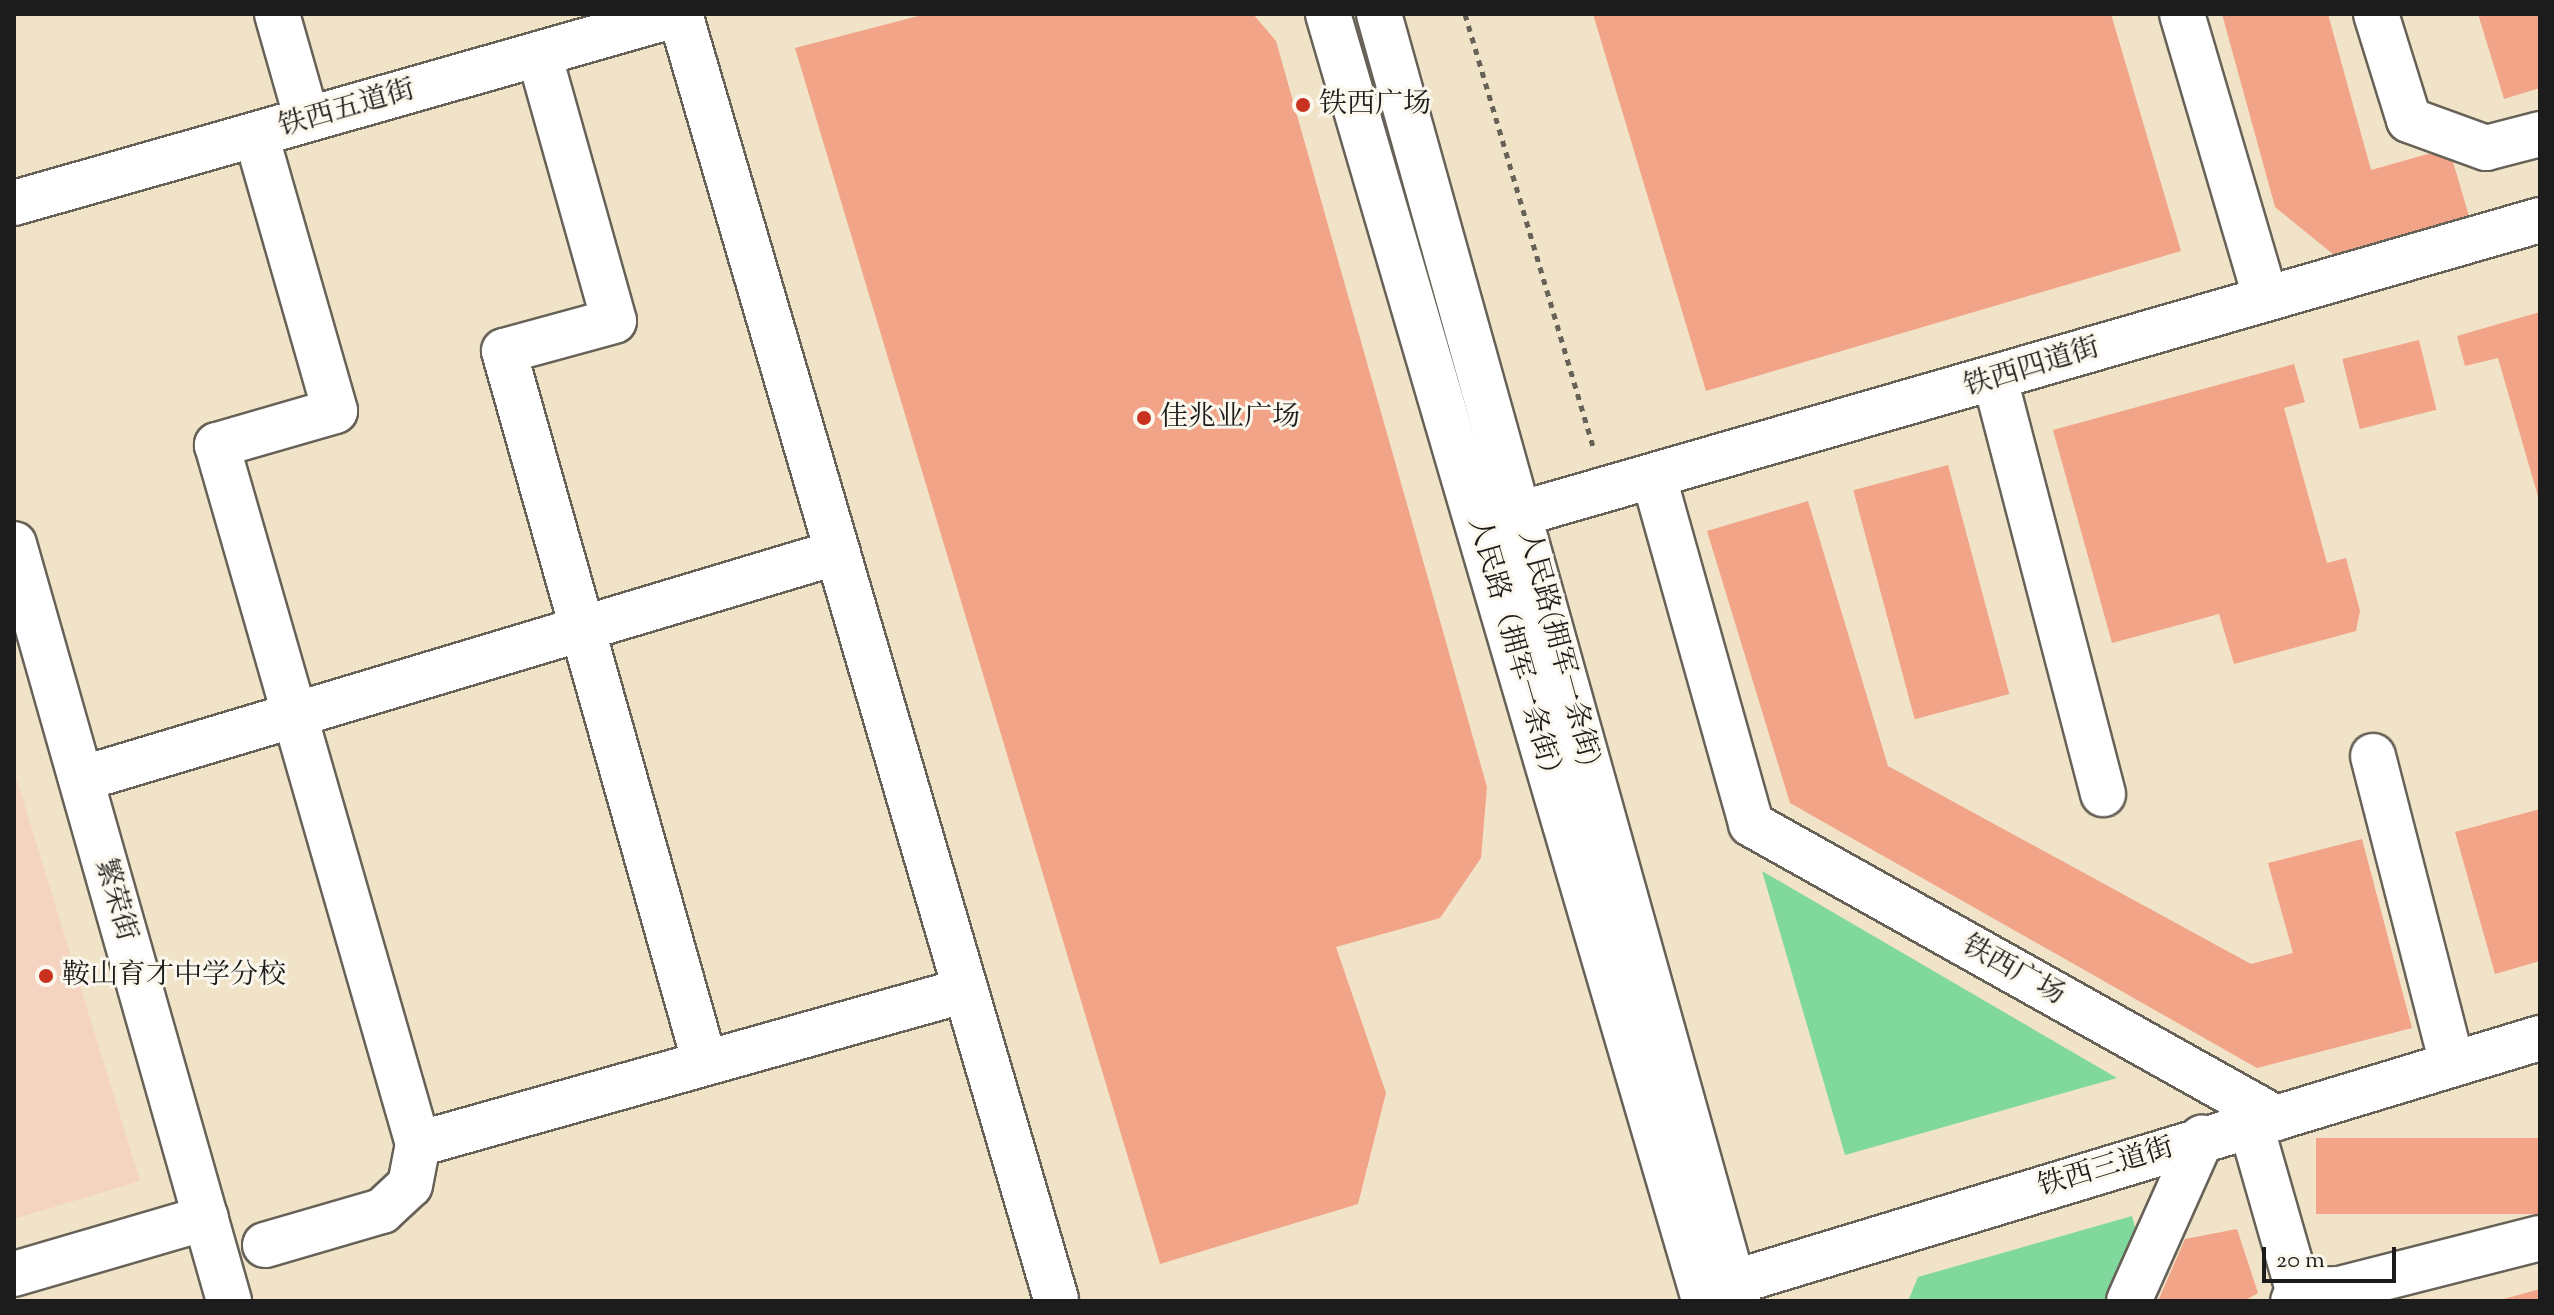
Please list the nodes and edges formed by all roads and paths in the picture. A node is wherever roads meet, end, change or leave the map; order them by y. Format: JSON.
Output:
{"nodes":[{"id":1,"x":277,"y":14,"type":"edge"},
{"id":2,"x":680,"y":14,"type":"edge"},
{"id":3,"x":1328,"y":14,"type":"edge"},
{"id":4,"x":1379,"y":14,"type":"edge"},
{"id":5,"x":1465,"y":14,"type":"edge"},
{"id":6,"x":2182,"y":14,"type":"edge"},
{"id":7,"x":2376,"y":14,"type":"edge"},
{"id":8,"x":608,"y":24,"type":"edge"},
{"id":9,"x":539,"y":54,"type":"junction"},
{"id":10,"x":307,"y":119,"type":"junction"},
{"id":11,"x":2540,"y":134,"type":"edge"},
{"id":12,"x":256,"y":135,"type":"junction"},
{"id":13,"x":14,"y":203,"type":"edge"},
{"id":14,"x":2540,"y":220,"type":"edge"},
{"id":15,"x":2265,"y":296,"type":"junction"},
{"id":16,"x":1995,"y":379,"type":"junction"},
{"id":17,"x":1654,"y":478,"type":"junction"},
{"id":18,"x":1607,"y":491,"type":"junction"},
{"id":19,"x":1523,"y":513,"type":"junction"},
{"id":20,"x":14,"y":544,"type":"edge"},
{"id":21,"x":838,"y":552,"type":"junction"},
{"id":22,"x":584,"y":633,"type":"junction"},
{"id":23,"x":294,"y":716,"type":"junction"},
{"id":24,"x":2373,"y":756,"type":"dead end"},
{"id":25,"x":81,"y":779,"type":"junction"},
{"id":26,"x":2103,"y":794,"type":"dead end"},
{"id":27,"x":966,"y":990,"type":"junction"},
{"id":28,"x":2540,"y":1038,"type":"edge"},
{"id":29,"x":705,"y":1063,"type":"junction"},
{"id":30,"x":2452,"y":1064,"type":"junction"},
{"id":31,"x":2263,"y":1122,"type":"junction"},
{"id":32,"x":2202,"y":1138,"type":"junction"},
{"id":33,"x":418,"y":1144,"type":"junction"},
{"id":34,"x":206,"y":1218,"type":"junction"},
{"id":35,"x":2540,"y":1238,"type":"edge"},
{"id":36,"x":265,"y":1245,"type":"dead end"},
{"id":37,"x":14,"y":1274,"type":"edge"},
{"id":38,"x":1711,"y":1294,"type":"edge"},
{"id":39,"x":2319,"y":1295,"type":"edge"},
{"id":40,"x":1056,"y":1299,"type":"edge"},
{"id":41,"x":229,"y":1301,"type":"edge"},
{"id":42,"x":2129,"y":1301,"type":"edge"}],
"edges":[{"from":1,"to":10,"type":"main road"},
{"from":2,"to":8,"type":"main road","name":"铁西五道街"},
{"from":2,"to":21,"type":"main road"},
{"from":3,"to":38,"type":"main road","name":"人民路（拥军一条街）"},
{"from":4,"to":19,"type":"main road","name":"人民路(拥军一条街)"},
{"from":5,"to":18,"type":"path"},
{"from":6,"to":15,"type":"main road"},
{"from":7,"to":11,"type":"main road"},
{"from":8,"to":9,"type":"main road","name":"铁西五道街"},
{"from":9,"to":10,"type":"main road","name":"铁西五道街"},
{"from":9,"to":22,"type":"main road"},
{"from":10,"to":12,"type":"main road","name":"铁西五道街"},
{"from":12,"to":13,"type":"main road","name":"铁西五道街"},
{"from":12,"to":23,"type":"main road"},
{"from":14,"to":15,"type":"main road","name":"铁西四道街"},
{"from":15,"to":16,"type":"main road","name":"铁西四道街"},
{"from":16,"to":17,"type":"main road","name":"铁西四道街"},
{"from":16,"to":26,"type":"main road"},
{"from":17,"to":18,"type":"main road","name":"铁西四道街"},
{"from":17,"to":31,"type":"main road","name":"铁西广场"},
{"from":18,"to":19,"type":"main road","name":"铁西四道街"},
{"from":19,"to":38,"type":"main road","name":"人民路(拥军一条街)"},
{"from":20,"to":25,"type":"main road","name":"繁荣街"},
{"from":21,"to":22,"type":"main road"},
{"from":21,"to":27,"type":"main road"},
{"from":22,"to":23,"type":"main road"},
{"from":22,"to":29,"type":"main road"},
{"from":23,"to":25,"type":"main road"},
{"from":23,"to":33,"type":"main road"},
{"from":24,"to":30,"type":"main road"},
{"from":25,"to":34,"type":"main road","name":"繁荣街"},
{"from":27,"to":29,"type":"main road"},
{"from":27,"to":40,"type":"main road"},
{"from":28,"to":30,"type":"main road","name":"铁西三道街"},
{"from":29,"to":33,"type":"main road"},
{"from":30,"to":31,"type":"main road","name":"铁西三道街"},
{"from":31,"to":32,"type":"main road","name":"铁西三道街"},
{"from":31,"to":39,"type":"main road"},
{"from":32,"to":38,"type":"main road","name":"铁西三道街"},
{"from":32,"to":42,"type":"main road"},
{"from":33,"to":36,"type":"main road"},
{"from":34,"to":37,"type":"main road"},
{"from":34,"to":41,"type":"main road","name":"繁荣街"},
{"from":35,"to":39,"type":"main road"}]}
